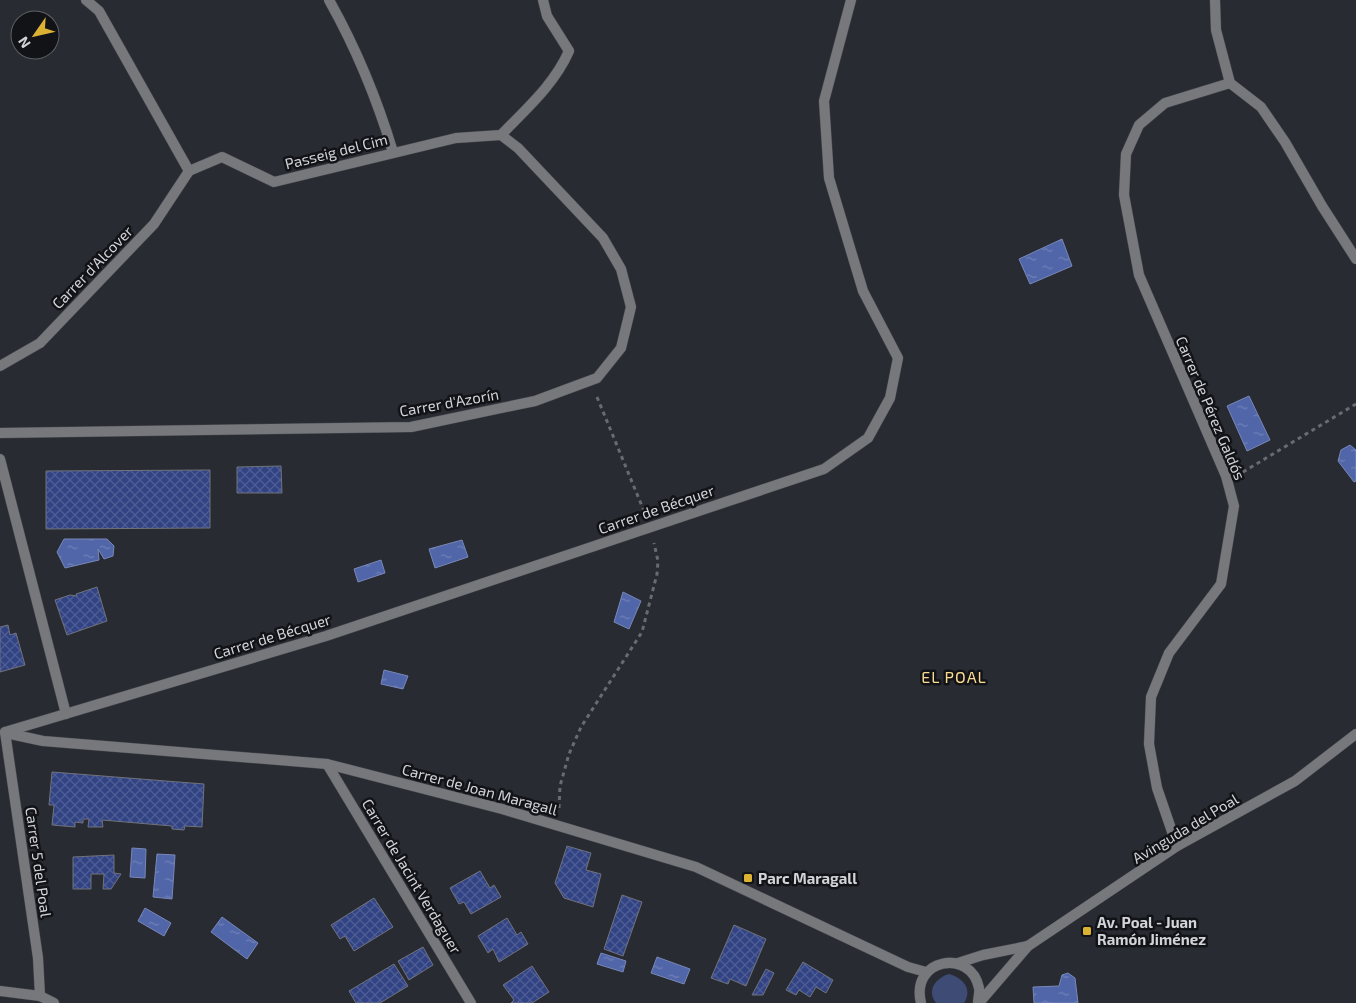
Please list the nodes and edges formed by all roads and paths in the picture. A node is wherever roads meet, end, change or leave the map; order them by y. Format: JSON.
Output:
{"nodes":[{"id":1,"x":86,"y":0,"type":"edge"},
{"id":2,"x":329,"y":0,"type":"edge"},
{"id":3,"x":543,"y":0,"type":"edge"},
{"id":4,"x":850,"y":0,"type":"edge"},
{"id":5,"x":1215,"y":0,"type":"edge"},
{"id":6,"x":1230,"y":83,"type":"junction"},
{"id":7,"x":500,"y":135,"type":"junction"},
{"id":8,"x":393,"y":152,"type":"junction"},
{"id":9,"x":189,"y":171,"type":"junction"},
{"id":10,"x":1356,"y":259,"type":"edge"},
{"id":11,"x":0,"y":366,"type":"edge"},
{"id":12,"x":590,"y":380,"type":"junction"},
{"id":13,"x":1356,"y":404,"type":"edge"},
{"id":14,"x":0,"y":433,"type":"edge"},
{"id":15,"x":0,"y":459,"type":"edge"},
{"id":16,"x":1226,"y":476,"type":"junction"},
{"id":17,"x":651,"y":527,"type":"junction"},
{"id":18,"x":66,"y":714,"type":"junction"},
{"id":19,"x":3,"y":732,"type":"edge"},
{"id":20,"x":1356,"y":734,"type":"edge"},
{"id":21,"x":327,"y":764,"type":"junction"},
{"id":22,"x":558,"y":826,"type":"junction"},
{"id":23,"x":1177,"y":846,"type":"junction"},
{"id":24,"x":1028,"y":946,"type":"junction"},
{"id":25,"x":958,"y":963,"type":"junction"},
{"id":26,"x":926,"y":972,"type":"junction"},
{"id":27,"x":0,"y":991,"type":"edge"},
{"id":28,"x":40,"y":996,"type":"junction"},
{"id":29,"x":54,"y":1003,"type":"edge"},
{"id":30,"x":471,"y":1003,"type":"edge"},
{"id":31,"x":921,"y":1003,"type":"edge"},
{"id":32,"x":978,"y":1003,"type":"edge"}],
"edges":[{"from":1,"to":9,"type":"street"},
{"from":2,"to":8,"type":"street"},
{"from":3,"to":7,"type":"street"},
{"from":4,"to":17,"type":"street","name":"Carrer de Bécquer"},
{"from":5,"to":6,"type":"street"},
{"from":6,"to":10,"type":"street"},
{"from":6,"to":16,"type":"street","name":"Carrer de Pérez Galdós"},
{"from":7,"to":8,"type":"street","name":"Passeig del Cim"},
{"from":7,"to":12,"type":"street","name":"Carrer d'Azorín"},
{"from":8,"to":9,"type":"street","name":"Passeig del Cim"},
{"from":9,"to":11,"type":"street","name":"Carrer d'Alcover"},
{"from":12,"to":14,"type":"street","name":"Carrer d'Azorín"},
{"from":12,"to":17,"type":"path"},
{"from":13,"to":16,"type":"path"},
{"from":15,"to":18,"type":"street"},
{"from":16,"to":23,"type":"street","name":"Carrer de Pérez Galdós"},
{"from":17,"to":18,"type":"street","name":"Carrer de Bécquer"},
{"from":17,"to":22,"type":"path"},
{"from":18,"to":19,"type":"street","name":"Carrer de Bécquer"},
{"from":19,"to":21,"type":"street","name":"Carrer de Joan Maragall"},
{"from":19,"to":28,"type":"street","name":"Carrer 5 del Poal"},
{"from":20,"to":23,"type":"street","name":"Avinguda del Poal"},
{"from":21,"to":22,"type":"street","name":"Carrer de Joan Maragall"},
{"from":21,"to":30,"type":"street","name":"Carrer de Jacint Verdaguer"},
{"from":22,"to":26,"type":"street","name":"Carrer de Joan Maragall"},
{"from":23,"to":24,"type":"street","name":"Avinguda del Poal"},
{"from":24,"to":25,"type":"street","name":"Avinguda del Poal"},
{"from":24,"to":32,"type":"street","name":"Avinguda del Poal"},
{"from":25,"to":26,"type":"street","name":"Avinguda del Poal"},
{"from":25,"to":32,"type":"street"},
{"from":26,"to":31,"type":"street"},
{"from":27,"to":28,"type":"street"},
{"from":28,"to":29,"type":"street"}]}
